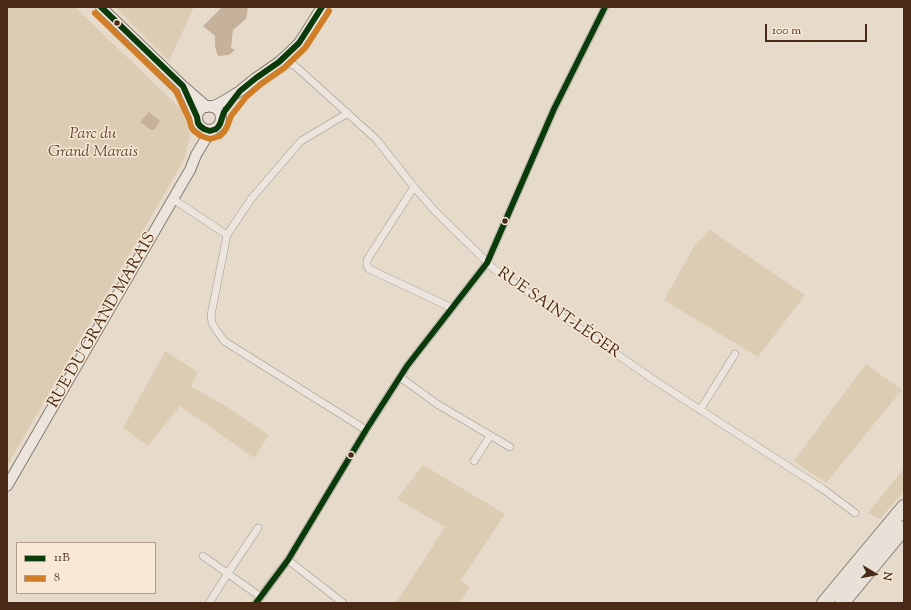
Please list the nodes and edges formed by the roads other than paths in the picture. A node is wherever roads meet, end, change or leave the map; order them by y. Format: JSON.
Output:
{"nodes":[{"id":1,"x":101,"y":7,"type":"edge"},
{"id":2,"x":322,"y":7,"type":"edge"},
{"id":3,"x":605,"y":7,"type":"edge"},
{"id":4,"x":279,"y":62,"type":"junction"},
{"id":5,"x":183,"y":86,"type":"junction"},
{"id":6,"x":240,"y":91,"type":"junction"},
{"id":7,"x":210,"y":107,"type":"junction"},
{"id":8,"x":348,"y":113,"type":"junction"},
{"id":9,"x":222,"y":118,"type":"junction"},
{"id":10,"x":198,"y":121,"type":"junction"},
{"id":11,"x":213,"y":130,"type":"junction"},
{"id":12,"x":196,"y":155,"type":"junction"},
{"id":13,"x":414,"y":187,"type":"junction"},
{"id":14,"x":173,"y":199,"type":"junction"},
{"id":15,"x":227,"y":235,"type":"junction"},
{"id":16,"x":487,"y":263,"type":"junction"},
{"id":17,"x":452,"y":308,"type":"junction"},
{"id":18,"x":735,"y":354,"type":"dead end"},
{"id":19,"x":400,"y":377,"type":"junction"},
{"id":20,"x":700,"y":410,"type":"junction"},
{"id":21,"x":366,"y":430,"type":"junction"},
{"id":22,"x":490,"y":436,"type":"junction"},
{"id":23,"x":510,"y":447,"type":"dead end"},
{"id":24,"x":474,"y":461,"type":"dead end"},
{"id":25,"x":7,"y":486,"type":"edge"},
{"id":26,"x":904,"y":507,"type":"edge"},
{"id":27,"x":855,"y":513,"type":"dead end"},
{"id":28,"x":258,"y":528,"type":"dead end"},
{"id":29,"x":904,"y":528,"type":"edge"},
{"id":30,"x":203,"y":556,"type":"dead end"},
{"id":31,"x":288,"y":560,"type":"junction"},
{"id":32,"x":228,"y":573,"type":"junction"},
{"id":33,"x":261,"y":596,"type":"junction"},
{"id":34,"x":209,"y":603,"type":"edge"},
{"id":35,"x":256,"y":603,"type":"edge"},
{"id":36,"x":343,"y":603,"type":"edge"},
{"id":37,"x":824,"y":603,"type":"edge"},
{"id":38,"x":842,"y":603,"type":"edge"}],
"edges":[{"from":1,"to":5,"type":"street"},
{"from":2,"to":4,"type":"street"},
{"from":3,"to":16,"type":"street"},
{"from":4,"to":6,"type":"street"},
{"from":4,"to":8,"type":"street","name":"RUE SAINT-LÉGER"},
{"from":5,"to":7,"type":"street"},
{"from":5,"to":10,"type":"street"},
{"from":6,"to":7,"type":"street"},
{"from":6,"to":9,"type":"street"},
{"from":7,"to":9,"type":"street"},
{"from":7,"to":10,"type":"street"},
{"from":8,"to":13,"type":"street","name":"RUE SAINT-LÉGER"},
{"from":8,"to":15,"type":"street"},
{"from":9,"to":11,"type":"street"},
{"from":10,"to":11,"type":"street"},
{"from":10,"to":12,"type":"street","name":"RUE DU GRAND MARAIS"},
{"from":11,"to":12,"type":"street","name":"RUE DU GRAND MARAIS"},
{"from":12,"to":14,"type":"street","name":"RUE DU GRAND MARAIS"},
{"from":13,"to":16,"type":"street","name":"RUE SAINT-LÉGER"},
{"from":13,"to":17,"type":"street"},
{"from":14,"to":15,"type":"street"},
{"from":14,"to":25,"type":"street","name":"RUE DU GRAND MARAIS"},
{"from":15,"to":21,"type":"street"},
{"from":16,"to":17,"type":"street"},
{"from":16,"to":20,"type":"street","name":"RUE SAINT-LÉGER"},
{"from":17,"to":19,"type":"street"},
{"from":18,"to":20,"type":"street"},
{"from":19,"to":21,"type":"street"},
{"from":19,"to":22,"type":"street"},
{"from":20,"to":27,"type":"street","name":"RUE SAINT-LÉGER"},
{"from":21,"to":31,"type":"street"},
{"from":22,"to":23,"type":"street"},
{"from":22,"to":24,"type":"street"},
{"from":26,"to":37,"type":"highway"},
{"from":28,"to":32,"type":"street"},
{"from":29,"to":38,"type":"highway"},
{"from":30,"to":32,"type":"street"},
{"from":31,"to":33,"type":"street"},
{"from":31,"to":36,"type":"street"},
{"from":32,"to":33,"type":"street"},
{"from":32,"to":34,"type":"street"},
{"from":33,"to":35,"type":"street"}]}
